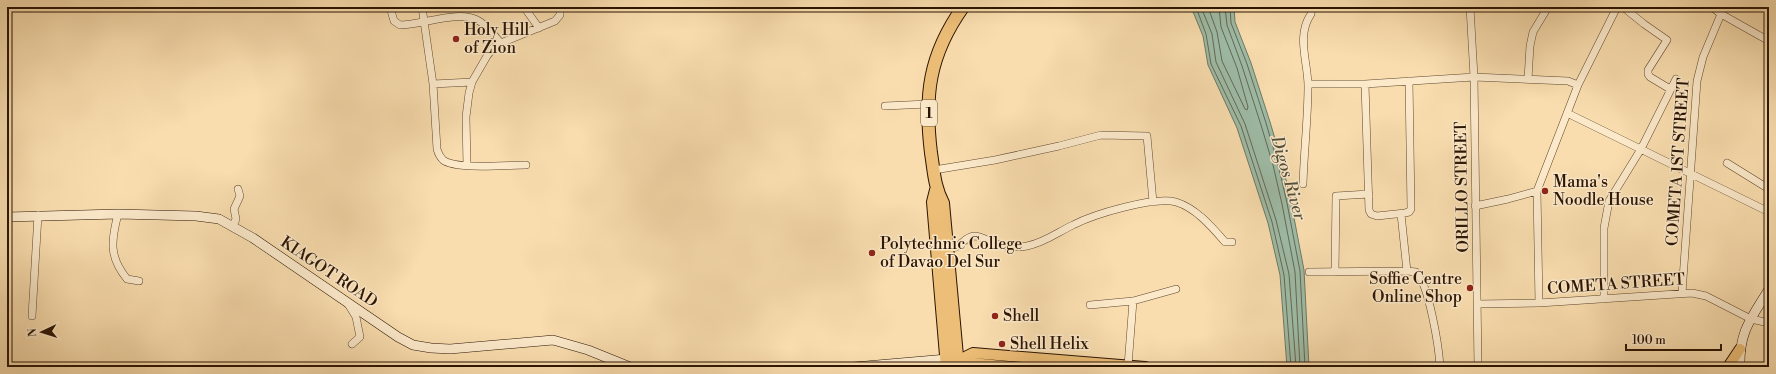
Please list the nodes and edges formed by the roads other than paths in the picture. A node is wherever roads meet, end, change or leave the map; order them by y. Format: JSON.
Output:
{"nodes":[{"id":1,"x":390,"y":7,"type":"edge"},
{"id":2,"x":422,"y":7,"type":"edge"},
{"id":3,"x":524,"y":7,"type":"edge"},
{"id":4,"x":560,"y":7,"type":"edge"},
{"id":5,"x":963,"y":7,"type":"edge"},
{"id":6,"x":1470,"y":7,"type":"edge"},
{"id":7,"x":1475,"y":7,"type":"edge"},
{"id":8,"x":1548,"y":7,"type":"edge"},
{"id":9,"x":1617,"y":7,"type":"edge"},
{"id":10,"x":1623,"y":7,"type":"edge"},
{"id":11,"x":1713,"y":7,"type":"edge"},
{"id":12,"x":1310,"y":14,"type":"dead end"},
{"id":13,"x":1721,"y":14,"type":"junction"},
{"id":14,"x":424,"y":22,"type":"junction"},
{"id":15,"x":539,"y":28,"type":"junction"},
{"id":16,"x":1769,"y":40,"type":"edge"},
{"id":17,"x":501,"y":43,"type":"junction"},
{"id":18,"x":1474,"y":77,"type":"junction"},
{"id":19,"x":1676,"y":79,"type":"dead end"},
{"id":20,"x":1528,"y":80,"type":"junction"},
{"id":21,"x":1409,"y":81,"type":"junction"},
{"id":22,"x":472,"y":82,"type":"junction"},
{"id":23,"x":433,"y":84,"type":"junction"},
{"id":24,"x":1308,"y":84,"type":"junction"},
{"id":25,"x":1365,"y":84,"type":"junction"},
{"id":26,"x":1578,"y":85,"type":"junction"},
{"id":27,"x":1670,"y":89,"type":"junction"},
{"id":28,"x":928,"y":104,"type":"junction"},
{"id":29,"x":885,"y":106,"type":"dead end"},
{"id":30,"x":1567,"y":113,"type":"junction"},
{"id":31,"x":1641,"y":149,"type":"junction"},
{"id":32,"x":1727,"y":163,"type":"dead end"},
{"id":33,"x":526,"y":164,"type":"dead end"},
{"id":34,"x":467,"y":165,"type":"junction"},
{"id":35,"x":934,"y":170,"type":"junction"},
{"id":36,"x":1690,"y":175,"type":"junction"},
{"id":37,"x":1303,"y":184,"type":"dead end"},
{"id":38,"x":238,"y":189,"type":"dead end"},
{"id":39,"x":1769,"y":189,"type":"edge"},
{"id":40,"x":1537,"y":191,"type":"junction"},
{"id":41,"x":1369,"y":194,"type":"junction"},
{"id":42,"x":1152,"y":202,"type":"junction"},
{"id":43,"x":1476,"y":206,"type":"junction"},
{"id":44,"x":1769,"y":212,"type":"edge"},
{"id":45,"x":118,"y":214,"type":"junction"},
{"id":46,"x":1401,"y":214,"type":"junction"},
{"id":47,"x":38,"y":215,"type":"junction"},
{"id":48,"x":7,"y":217,"type":"edge"},
{"id":49,"x":233,"y":226,"type":"junction"},
{"id":50,"x":1232,"y":242,"type":"dead end"},
{"id":51,"x":943,"y":248,"type":"junction"},
{"id":52,"x":1407,"y":271,"type":"junction"},
{"id":53,"x":1309,"y":272,"type":"dead end"},
{"id":54,"x":1335,"y":272,"type":"junction"},
{"id":55,"x":139,"y":281,"type":"dead end"},
{"id":56,"x":1176,"y":289,"type":"dead end"},
{"id":57,"x":1769,"y":289,"type":"edge"},
{"id":58,"x":1682,"y":292,"type":"junction"},
{"id":59,"x":1604,"y":299,"type":"junction"},
{"id":60,"x":1133,"y":300,"type":"junction"},
{"id":61,"x":346,"y":301,"type":"junction"},
{"id":62,"x":1539,"y":303,"type":"junction"},
{"id":63,"x":1477,"y":304,"type":"junction"},
{"id":64,"x":1090,"y":305,"type":"dead end"},
{"id":65,"x":32,"y":316,"type":"dead end"},
{"id":66,"x":1751,"y":319,"type":"junction"},
{"id":67,"x":1769,"y":323,"type":"edge"},
{"id":68,"x":352,"y":344,"type":"dead end"},
{"id":69,"x":1740,"y":349,"type":"junction"},
{"id":70,"x":954,"y":362,"type":"edge"},
{"id":71,"x":1107,"y":366,"type":"edge"},
{"id":72,"x":1128,"y":366,"type":"junction"},
{"id":73,"x":630,"y":367,"type":"edge"},
{"id":74,"x":854,"y":367,"type":"edge"},
{"id":75,"x":1012,"y":367,"type":"edge"},
{"id":76,"x":1146,"y":367,"type":"edge"},
{"id":77,"x":1440,"y":367,"type":"edge"},
{"id":78,"x":1478,"y":367,"type":"edge"},
{"id":79,"x":1728,"y":367,"type":"edge"},
{"id":80,"x":1740,"y":367,"type":"edge"}],
"edges":[{"from":1,"to":14,"type":"street"},
{"from":2,"to":14,"type":"street"},
{"from":3,"to":15,"type":"street"},
{"from":4,"to":15,"type":"street"},
{"from":5,"to":28,"type":"highway","number":"1"},
{"from":6,"to":7,"type":"street"},
{"from":6,"to":18,"type":"street","name":"ORILLO STREET"},
{"from":8,"to":20,"type":"street"},
{"from":9,"to":26,"type":"street"},
{"from":10,"to":27,"type":"street"},
{"from":11,"to":13,"type":"street"},
{"from":12,"to":24,"type":"street"},
{"from":13,"to":16,"type":"street"},
{"from":13,"to":36,"type":"street","name":"COMETA 1ST STREET"},
{"from":14,"to":17,"type":"street"},
{"from":14,"to":23,"type":"street"},
{"from":15,"to":17,"type":"street"},
{"from":17,"to":22,"type":"street"},
{"from":18,"to":20,"type":"street"},
{"from":18,"to":21,"type":"street"},
{"from":18,"to":43,"type":"street","name":"ORILLO STREET"},
{"from":19,"to":27,"type":"street"},
{"from":20,"to":26,"type":"street"},
{"from":21,"to":25,"type":"street"},
{"from":21,"to":46,"type":"street"},
{"from":22,"to":23,"type":"street"},
{"from":22,"to":34,"type":"street"},
{"from":23,"to":34,"type":"street"},
{"from":24,"to":25,"type":"street"},
{"from":24,"to":37,"type":"street"},
{"from":25,"to":41,"type":"street"},
{"from":26,"to":30,"type":"street"},
{"from":27,"to":31,"type":"street"},
{"from":28,"to":29,"type":"street"},
{"from":28,"to":35,"type":"highway","number":"1"},
{"from":30,"to":31,"type":"street"},
{"from":30,"to":40,"type":"street"},
{"from":31,"to":36,"type":"street"},
{"from":31,"to":59,"type":"street"},
{"from":32,"to":39,"type":"street"},
{"from":33,"to":34,"type":"street"},
{"from":35,"to":42,"type":"street"},
{"from":35,"to":51,"type":"highway","number":"1"},
{"from":36,"to":44,"type":"street"},
{"from":36,"to":58,"type":"street","name":"COMETA 1ST STREET"},
{"from":38,"to":49,"type":"street"},
{"from":40,"to":43,"type":"street"},
{"from":40,"to":62,"type":"street"},
{"from":41,"to":46,"type":"street"},
{"from":41,"to":54,"type":"street"},
{"from":42,"to":50,"type":"street"},
{"from":42,"to":51,"type":"street"},
{"from":43,"to":63,"type":"street","name":"ORILLO STREET"},
{"from":45,"to":47,"type":"street","name":"KIAGOT ROAD"},
{"from":45,"to":49,"type":"street","name":"KIAGOT ROAD"},
{"from":45,"to":55,"type":"street"},
{"from":46,"to":52,"type":"street"},
{"from":47,"to":48,"type":"street","name":"KIAGOT ROAD"},
{"from":47,"to":65,"type":"street"},
{"from":49,"to":61,"type":"street","name":"KIAGOT ROAD"},
{"from":51,"to":70,"type":"highway","number":"1"},
{"from":52,"to":54,"type":"street"},
{"from":52,"to":77,"type":"street"},
{"from":53,"to":54,"type":"street"},
{"from":56,"to":60,"type":"street"},
{"from":57,"to":66,"type":"street"},
{"from":58,"to":59,"type":"street","name":"COMETA STREET"},
{"from":58,"to":66,"type":"street","name":"COMETA STREET"},
{"from":59,"to":62,"type":"street","name":"COMETA STREET"},
{"from":60,"to":64,"type":"street"},
{"from":60,"to":72,"type":"street"},
{"from":61,"to":68,"type":"street"},
{"from":61,"to":73,"type":"street","name":"KIAGOT ROAD"},
{"from":62,"to":63,"type":"street","name":"COMETA STREET"},
{"from":63,"to":78,"type":"street","name":"ORILLO STREET"},
{"from":66,"to":67,"type":"street","name":"COMETA STREET"},
{"from":66,"to":69,"type":"street"},
{"from":69,"to":79,"type":"main road"},
{"from":69,"to":80,"type":"street"},
{"from":70,"to":71,"type":"main road"},
{"from":70,"to":74,"type":"street"},
{"from":70,"to":75,"type":"main road"},
{"from":71,"to":72,"type":"main road"},
{"from":72,"to":76,"type":"main road"}]}
